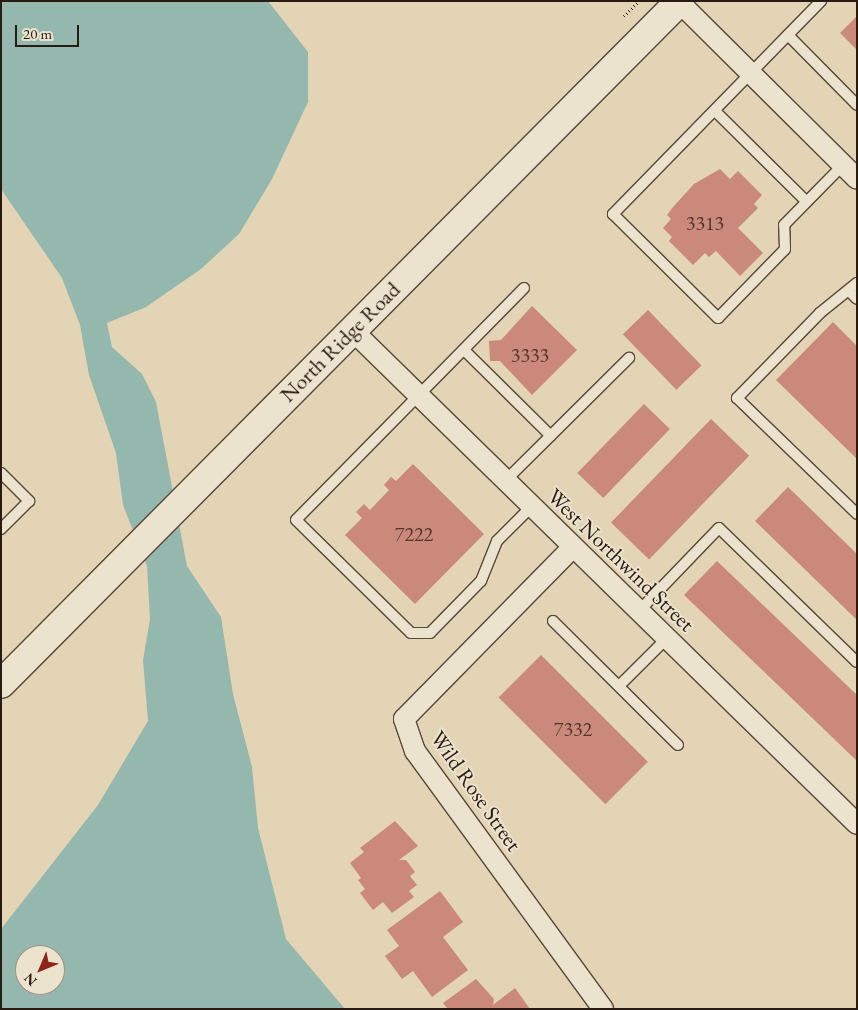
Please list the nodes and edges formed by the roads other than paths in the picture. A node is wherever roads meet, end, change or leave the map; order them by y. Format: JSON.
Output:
{"nodes":[{"id":1,"x":821,"y":1,"type":"edge"},
{"id":2,"x":679,"y":2,"type":"edge"},
{"id":3,"x":788,"y":35,"type":"junction"},
{"id":4,"x":750,"y":74,"type":"junction"},
{"id":5,"x":857,"y":105,"type":"edge"},
{"id":6,"x":715,"y":111,"type":"junction"},
{"id":7,"x":850,"y":172,"type":"edge"},
{"id":8,"x":807,"y":202,"type":"junction"},
{"id":9,"x":857,"y":283,"type":"edge"},
{"id":10,"x":524,"y":288,"type":"dead end"},
{"id":11,"x":849,"y":292,"type":"junction"},
{"id":12,"x":857,"y":299,"type":"edge"},
{"id":13,"x":352,"y":330,"type":"junction"},
{"id":14,"x":464,"y":350,"type":"junction"},
{"id":15,"x":629,"y":358,"type":"dead end"},
{"id":16,"x":419,"y":395,"type":"junction"},
{"id":17,"x":551,"y":436,"type":"junction"},
{"id":18,"x":1,"y":473,"type":"edge"},
{"id":19,"x":506,"y":481,"type":"junction"},
{"id":20,"x":532,"y":506,"type":"junction"},
{"id":21,"x":857,"y":514,"type":"edge"},
{"id":22,"x":1,"y":529,"type":"edge"},
{"id":23,"x":574,"y":547,"type":"junction"},
{"id":24,"x":639,"y":611,"type":"junction"},
{"id":25,"x":553,"y":621,"type":"dead end"},
{"id":26,"x":667,"y":638,"type":"junction"},
{"id":27,"x":857,"y":662,"type":"edge"},
{"id":28,"x":1,"y":684,"type":"edge"},
{"id":29,"x":619,"y":686,"type":"junction"},
{"id":30,"x":678,"y":745,"type":"dead end"},
{"id":31,"x":857,"y":824,"type":"edge"},
{"id":32,"x":603,"y":1009,"type":"edge"}],
"edges":[{"from":1,"to":3,"type":"lane"},
{"from":2,"to":4,"type":"street"},
{"from":2,"to":13,"type":"main road","name":"North Ridge Road"},
{"from":3,"to":4,"type":"lane"},
{"from":3,"to":5,"type":"lane"},
{"from":4,"to":6,"type":"lane"},
{"from":4,"to":7,"type":"street"},
{"from":6,"to":8,"type":"lane"},
{"from":6,"to":8,"type":"lane"},
{"from":7,"to":8,"type":"lane"},
{"from":9,"to":11,"type":"lane"},
{"from":10,"to":14,"type":"lane"},
{"from":11,"to":12,"type":"lane"},
{"from":11,"to":21,"type":"lane"},
{"from":13,"to":16,"type":"street","name":"West Northwind Street"},
{"from":13,"to":28,"type":"main road","name":"North Ridge Road"},
{"from":14,"to":16,"type":"lane"},
{"from":14,"to":17,"type":"lane"},
{"from":15,"to":17,"type":"lane"},
{"from":16,"to":19,"type":"street","name":"West Northwind Street"},
{"from":16,"to":20,"type":"lane"},
{"from":17,"to":19,"type":"lane"},
{"from":18,"to":22,"type":"lane"},
{"from":19,"to":20,"type":"street","name":"West Northwind Street"},
{"from":20,"to":23,"type":"street","name":"West Northwind Street"},
{"from":23,"to":24,"type":"street","name":"West Northwind Street"},
{"from":23,"to":32,"type":"street","name":"Wild Rose Street"},
{"from":24,"to":26,"type":"street","name":"West Northwind Street"},
{"from":24,"to":27,"type":"lane"},
{"from":25,"to":29,"type":"lane"},
{"from":26,"to":29,"type":"lane"},
{"from":26,"to":31,"type":"street","name":"West Northwind Street"},
{"from":29,"to":30,"type":"lane"}]}
